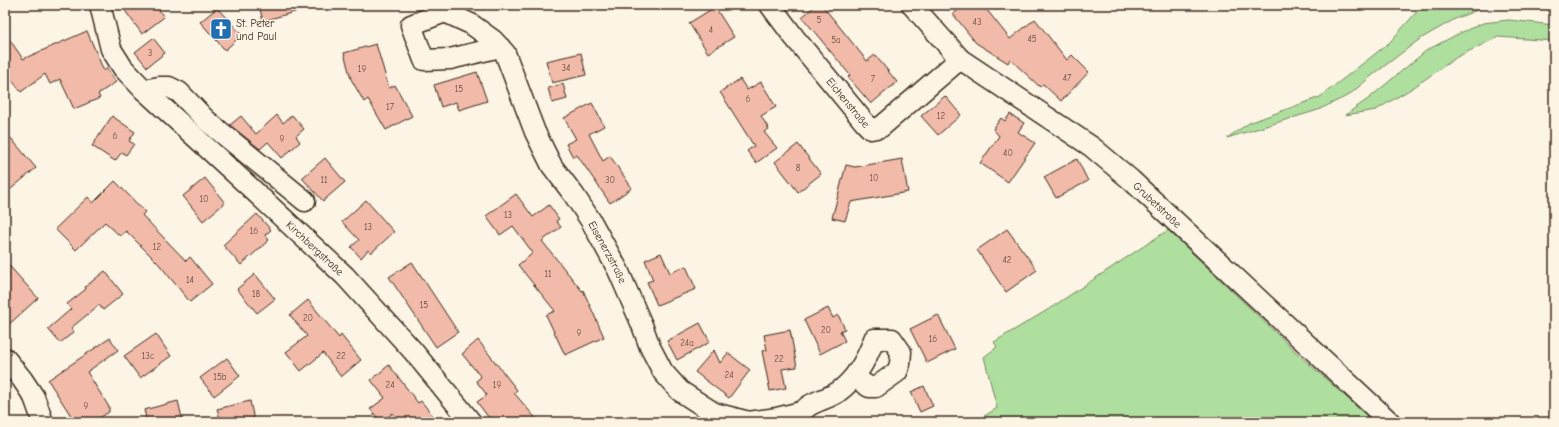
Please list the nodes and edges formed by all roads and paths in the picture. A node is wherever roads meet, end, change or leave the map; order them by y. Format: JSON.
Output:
{"nodes":[{"id":1,"x":100,"y":5,"type":"edge"},
{"id":2,"x":770,"y":5,"type":"edge"},
{"id":3,"x":912,"y":5,"type":"edge"},
{"id":4,"x":500,"y":47,"type":"dead end"},
{"id":5,"x":960,"y":59,"type":"junction"},
{"id":6,"x":144,"y":90,"type":"junction"},
{"id":7,"x":305,"y":201,"type":"dead end"},
{"id":8,"x":5,"y":358,"type":"edge"},
{"id":9,"x":854,"y":377,"type":"dead end"},
{"id":10,"x":799,"y":417,"type":"edge"},
{"id":11,"x":43,"y":422,"type":"edge"},
{"id":12,"x":471,"y":422,"type":"edge"},
{"id":13,"x":749,"y":422,"type":"edge"},
{"id":14,"x":1390,"y":422,"type":"edge"}],
"edges":[{"from":1,"to":6,"type":"street","name":"Kirchbergstraße"},
{"from":2,"to":5,"type":"street","name":"Eichenstraße"},
{"from":3,"to":5,"type":"street","name":"Grubetstraße"},
{"from":4,"to":13,"type":"street","name":"Eisenerzstraße"},
{"from":5,"to":14,"type":"street","name":"Grubetstraße"},
{"from":6,"to":7,"type":"street"},
{"from":6,"to":12,"type":"street","name":"Kirchbergstraße"},
{"from":8,"to":11,"type":"street"},
{"from":9,"to":10,"type":"street","name":"Eisenerzstraße"},
{"from":10,"to":13,"type":"street","name":"Eisenerzstraße"}]}
